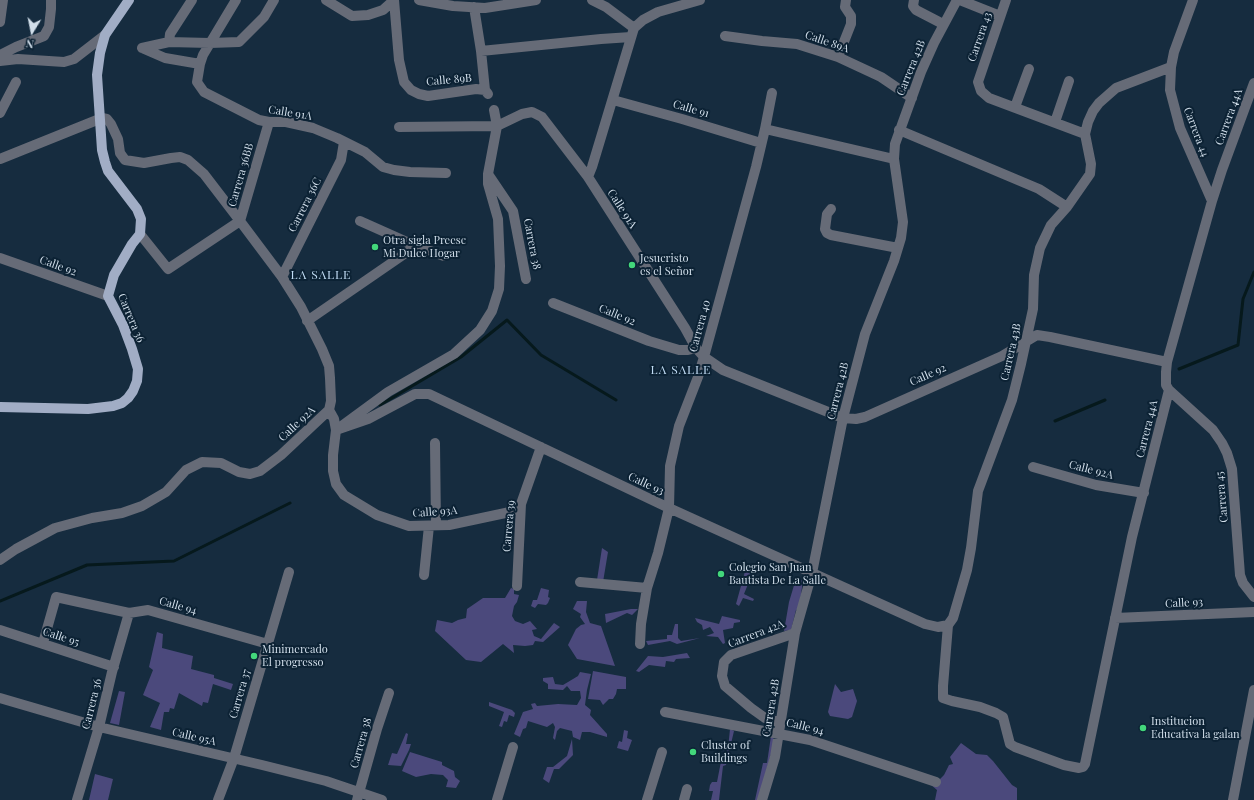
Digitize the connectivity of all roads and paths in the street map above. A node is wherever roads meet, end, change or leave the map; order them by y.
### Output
1 (3, 0) edge
2 (51, 0) edge
3 (129, 0) edge
4 (192, 0) edge
5 (236, 0) edge
6 (274, 0) edge
7 (326, 0) edge
8 (394, 0) edge
9 (419, 0) edge
10 (536, 0) edge
11 (592, 0) edge
12 (700, 0) edge
13 (846, 0) edge
14 (914, 0) edge
15 (957, 0) edge
16 (960, 0) edge
17 (1006, 0) edge
18 (1193, 0) edge
19 (474, 7) junction
20 (1000, 16) junction
21 (0, 22) edge
22 (943, 24) junction
23 (632, 32) junction
24 (104, 35) junction
25 (725, 36) dead end
26 (169, 42) junction
27 (210, 43) junction
28 (481, 51) junction
29 (0, 55) edge
30 (838, 57) junction
31 (0, 61) edge
32 (200, 64) junction
33 (1171, 67) junction
34 (1029, 68) dead end
35 (1069, 81) dead end
36 (16, 82) dead end
37 (1254, 83) edge
38 (772, 92) dead end
39 (912, 98) junction
40 (612, 100) junction
41 (1015, 107) junction
42 (494, 110) dead end
43 (0, 113) edge
44 (100, 118) junction
45 (269, 122) junction
46 (1055, 122) junction
47 (400, 126) dead end
48 (497, 126) junction
49 (765, 129) junction
50 (899, 130) junction
51 (1085, 134) junction
52 (344, 142) junction
53 (761, 143) junction
54 (0, 158) edge
55 (894, 159) junction
56 (446, 173) dead end
57 (488, 174) junction
58 (588, 177) junction
59 (1212, 201) junction
60 (1068, 205) junction
61 (831, 209) dead end
62 (240, 221) junction
63 (360, 221) dead end
64 (140, 234) junction
65 (416, 246) junction
66 (898, 248) junction
67 (444, 256) dead end
68 (0, 258) edge
69 (282, 277) junction
70 (526, 279) dead end
71 (108, 296) junction
72 (553, 303) dead end
73 (1031, 319) junction
74 (308, 321) junction
75 (1050, 337) junction
76 (1026, 341) junction
77 (696, 348) junction
78 (1002, 356) junction
79 (704, 357) junction
80 (1167, 362) junction
81 (1021, 364) junction
82 (1169, 390) junction
83 (0, 407) edge
84 (329, 410) junction
85 (843, 418) junction
86 (338, 429) junction
87 (435, 443) dead end
88 (541, 447) junction
89 (1033, 467) dead end
90 (1144, 493) junction
91 (521, 504) junction
92 (669, 508) junction
93 (432, 525) junction
94 (0, 560) edge
95 (289, 572) dead end
96 (812, 573) junction
97 (424, 575) dead end
98 (580, 582) dead end
99 (517, 586) dead end
100 (647, 588) junction
101 (1254, 596) edge
102 (1254, 612) edge
103 (129, 613) junction
104 (1115, 618) junction
105 (948, 625) junction
106 (0, 630) edge
107 (795, 633) junction
108 (43, 643) junction
109 (268, 644) junction
110 (640, 644) dead end
111 (114, 666) junction
112 (1254, 690) edge
113 (389, 693) dead end
114 (0, 698) edge
115 (943, 698) joint
116 (665, 712) dead end
117 (99, 727) junction
118 (780, 728) junction
119 (513, 747) dead end
120 (662, 752) dead end
121 (234, 758) junction
122 (936, 782) dead end
123 (687, 789) dead end
124 (359, 796) edge
125 (77, 800) edge
126 (218, 800) edge
127 (382, 800) edge
128 (497, 800) edge
129 (647, 800) edge
130 (684, 800) edge
131 (762, 800) edge
132 (1233, 800) edge

1 - 21 street
2 - 29 street
3 - 24 main road
4 - 26 street
5 - 27 street, Calle 91A
6 - 27 street
7 - 8 street
8 - 28 street, Calle 89B
9 - 19 street
10 - 19 street
11 - 23 street
12 - 23 street
13 - 30 street
14 - 22 street
15 - 22 street, Carrera 42B
16 - 20 street
17 - 20 street, Carrera 43
18 - 33 street, Carrera 44
19 - 28 street
20 - 41 street, Carrera 43
22 - 39 street, Carrera 42B
23 - 28 street
23 - 40 street
24 - 31 street
24 - 44 main road
25 - 30 street, Calle 89A
26 - 27 street
26 - 32 street
27 - 32 street, Calle 91A
30 - 39 street, Calle 89A
32 - 45 street, Calle 91A
33 - 51 street
33 - 59 street, Carrera 44
34 - 41 street
35 - 46 street
36 - 43 street
37 - 59 street, Carrera 44A
38 - 49 street, Carrera 40
39 - 50 street, Carrera 42B
40 - 53 street, Calle 91
40 - 58 street
41 - 46 street
42 - 48 street
44 - 54 street
44 - 62 street, Calle 92A
44 - 64 main road
45 - 52 street, Calle 91A
45 - 62 street, Carrera 36BB
46 - 51 street
47 - 48 street
48 - 57 street
48 - 58 street, Calle 91A
49 - 53 street, Carrera 40
49 - 55 street
50 - 55 street, Carrera 42B
50 - 60 street
51 - 60 street, Carrera 43B
52 - 56 street, Calle 91A
52 - 69 street, Carrera 36C
53 - 79 street, Carrera 40
55 - 66 street, Carrera 42B
57 - 70 street, Carrera 38
57 - 86 street
58 - 77 street, Calle 91A
59 - 80 street, Carrera 44A
60 - 73 street, Carrera 43B
61 - 66 street
62 - 64 street, Carrera 36BB
62 - 69 street, Calle 92A
63 - 65 street
64 - 71 main road, Carrera 36
65 - 67 street
65 - 74 street
66 - 85 street, Carrera 42B
68 - 71 street, Calle 92
69 - 74 street, Calle 92A
71 - 83 main road, Carrera 36
72 - 77 street, Calle 92
73 - 75 street
73 - 76 street, Carrera 43B
74 - 84 street, Calle 92A
75 - 76 street, Calle 92
75 - 80 street, Calle 92
76 - 78 street, Calle 92
76 - 81 street, Carrera 43B
77 - 79 street, Calle 91A
78 - 81 street
78 - 85 street, Calle 92
79 - 85 street, Calle 92
79 - 92 street, Carrera 40
80 - 82 street, Carrera 44A
81 - 105 street, Carrera 43B
82 - 90 street, Carrera 44A
82 - 101 street, Carrera 45
84 - 86 street
84 - 94 street, Calle 92A
85 - 96 street, Carrera 42B
86 - 88 street, Calle 93
86 - 93 street, Calle 93A
87 - 93 street
88 - 91 street, Carrera 39
88 - 92 street, Calle 93
89 - 90 street, Calle 92A
90 - 104 street, Carrera 44A
91 - 93 street, Calle 93A
91 - 99 street, Carrera 39
92 - 96 street, Calle 93
92 - 100 street, Carrera 40
93 - 97 street
95 - 109 street, Carrera 37
96 - 105 street, Calle 93
96 - 107 street, Carrera 42B
98 - 100 street
100 - 110 street, Carrera 40
102 - 104 street, Calle 93
103 - 108 street, Calle 94
103 - 109 street, Calle 94
103 - 111 street, Carrera 36
104 - 115 street, Carrera 44A
105 - 115 street, Carrera 43B
106 - 108 street, Calle 95
107 - 118 street, Carrera 42B
107 - 118 street, Carrera 42A
108 - 111 street, Calle 95
109 - 121 street, Carrera 37
111 - 117 street, Carrera 36
112 - 132 street
113 - 124 street, Carrera 38
114 - 117 street, Calle 95A
116 - 118 street, Calle 94
117 - 121 street, Calle 95A
117 - 125 street, Carrera 36
118 - 122 street, Calle 94
118 - 131 street, Carrera 42B
119 - 128 street
120 - 129 street
121 - 124 street, Calle 95A
121 - 126 street, Carrera 37
123 - 130 street
124 - 127 street, Calle 95A

